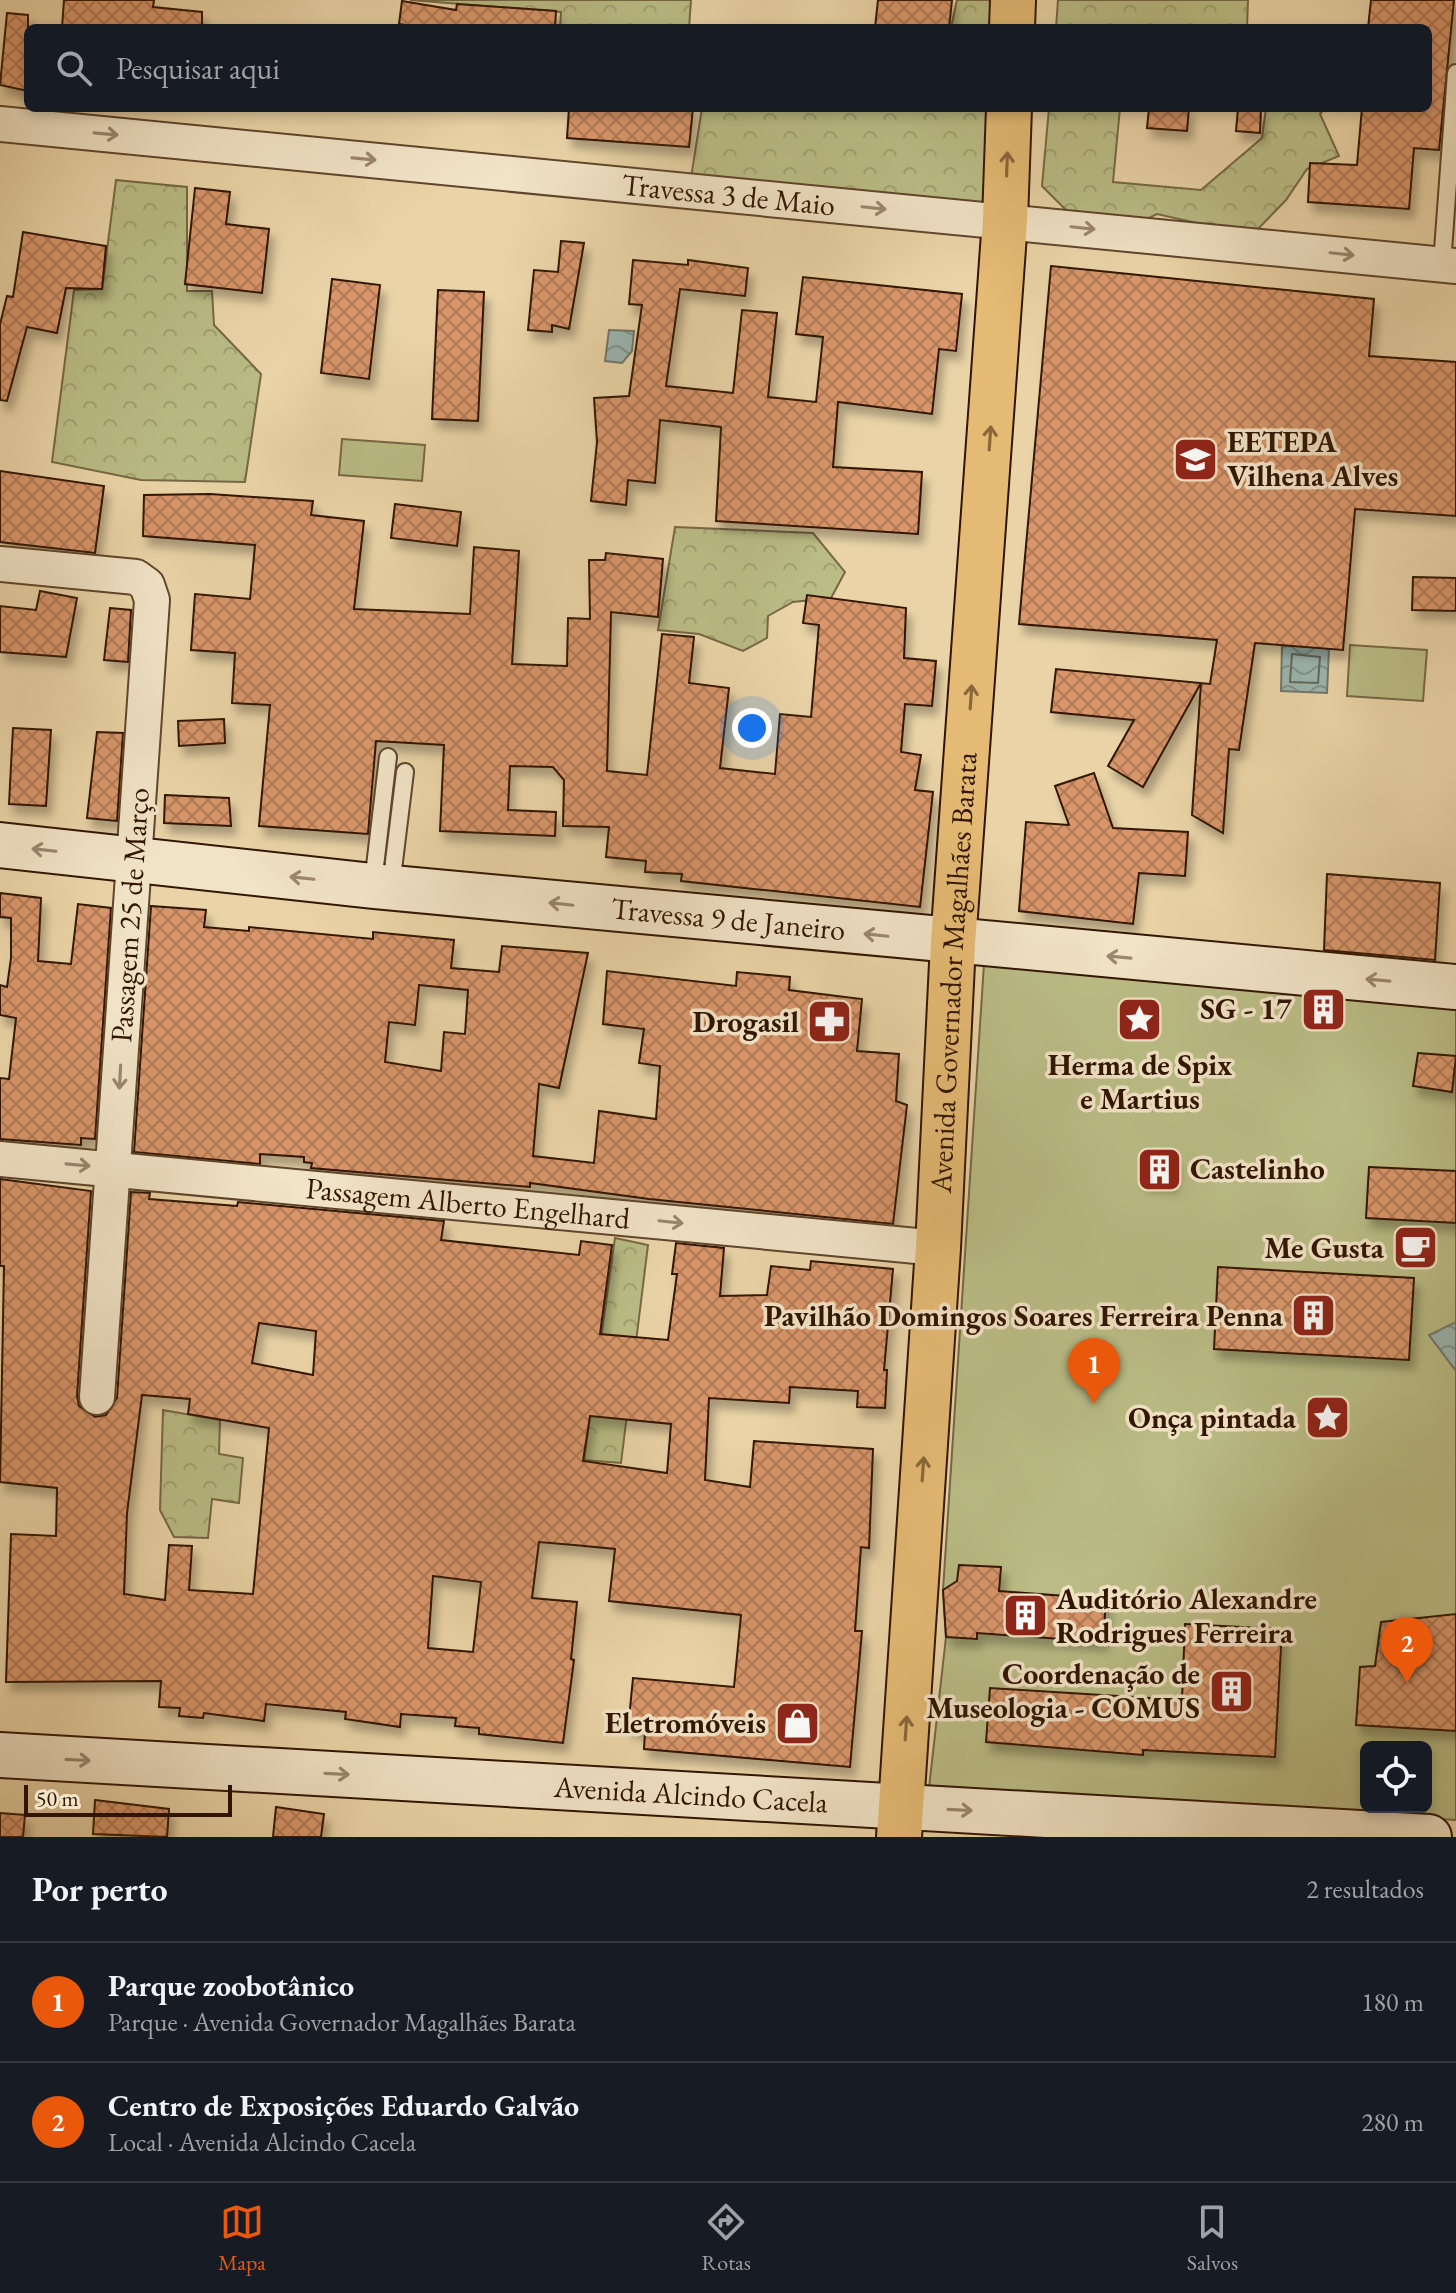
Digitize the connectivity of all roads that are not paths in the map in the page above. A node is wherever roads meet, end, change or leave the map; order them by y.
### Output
1 (1013, 0) edge
2 (1012, 24) edge
3 (1456, 73) edge
4 (1456, 83) edge
5 (1009, 112) edge
6 (0, 124) edge
7 (1005, 220) junction
8 (1449, 265) edge
9 (0, 564) edge
10 (388, 757) dead end
11 (405, 772) dead end
12 (0, 845) edge
13 (133, 859) junction
14 (382, 887) junction
15 (953, 943) junction
16 (1456, 987) edge
17 (0, 1159) edge
18 (115, 1168) junction
19 (938, 1248) junction
20 (97, 1397) dead end
21 (0, 1755) edge
22 (900, 1822) edge
23 (1429, 1837) edge

1 - 2 main road
3 - 4 lane
4 - 8 lane
7 -> 5 main road, Avenida Governador Magalhães Barata
6 -> 7 street, Travessa 3 de Maio
7 -> 8 street, Travessa 3 de Maio
15 -> 7 main road, Avenida Governador Magalhães Barata
9 - 13 street, Passagem 25 de Março
10 - 14 lane
11 - 14 lane
13 -> 12 main road, Travessa 9 de Janeiro
14 -> 13 main road, Travessa 9 de Janeiro
13 -> 18 street, Passagem 25 de Março
15 -> 14 main road, Travessa 9 de Janeiro
16 -> 15 main road, Travessa 9 de Janeiro
15 - 19 main road, Avenida Governador Magalhães Barata
17 -> 18 street, Passagem Alberto Engelhard
18 -> 19 street, Passagem Alberto Engelhard
18 - 20 street, Passagem 25 de Março
22 -> 19 main road, Avenida Governador Magalhães Barata
21 -> 22 main road, Avenida Alcindo Cacela
22 -> 23 main road, Avenida Alcindo Cacela

